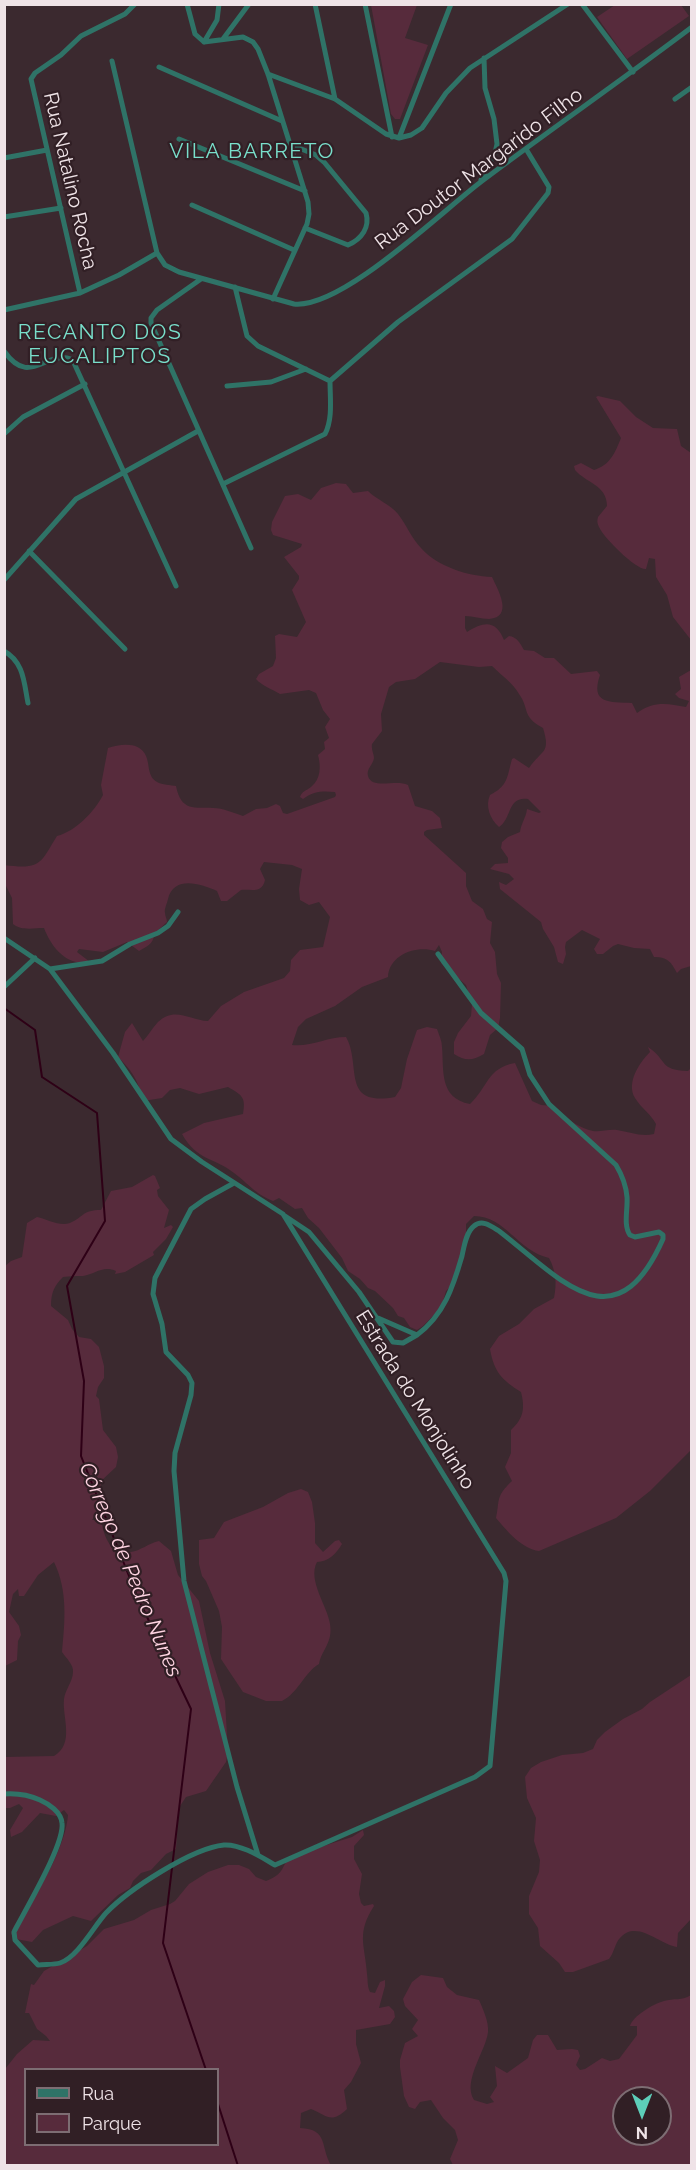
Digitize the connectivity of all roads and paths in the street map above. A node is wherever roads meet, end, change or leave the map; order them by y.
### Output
1 (135, 4) edge
2 (187, 4) edge
3 (219, 4) edge
4 (249, 4) edge
5 (315, 4) edge
6 (365, 4) edge
7 (451, 4) edge
8 (568, 4) edge
9 (582, 4) edge
10 (692, 27) edge
11 (223, 39) junction
12 (204, 42) junction
13 (484, 58) junction
14 (112, 61) dead end
15 (159, 67) dead end
16 (633, 72) junction
17 (268, 74) junction
18 (692, 87) edge
19 (335, 99) junction
20 (675, 99) dead end
21 (282, 121) junction
22 (392, 137) junction
23 (399, 138) junction
24 (178, 139) dead end
25 (289, 144) junction
26 (526, 149) junction
27 (47, 150) junction
28 (4, 158) edge
29 (480, 182) junction
30 (304, 191) junction
31 (192, 205) dead end
32 (61, 208) junction
33 (4, 217) edge
34 (305, 228) junction
35 (294, 250) junction
36 (157, 253) junction
37 (201, 279) junction
38 (235, 287) junction
39 (80, 293) junction
40 (273, 299) junction
41 (4, 310) edge
42 (4, 351) edge
43 (306, 369) junction
44 (330, 381) junction
45 (84, 384) junction
46 (227, 386) dead end
47 (198, 431) junction
48 (4, 434) edge
49 (124, 472) junction
50 (223, 484) junction
51 (251, 548) dead end
52 (29, 550) junction
53 (4, 580) edge
54 (176, 586) dead end
55 (125, 649) dead end
56 (4, 651) edge
57 (28, 703) dead end
58 (178, 912) dead end
59 (4, 938) edge
60 (438, 954) dead end
61 (35, 958) junction
62 (50, 969) junction
63 (4, 987) edge
64 (234, 1183) junction
65 (283, 1215) junction
66 (378, 1318) junction
67 (417, 1335) junction
68 (4, 1794) edge
69 (258, 1855) junction

1 - 27 street, Rua Natalino Rocha
2 - 12 street
3 - 12 street
4 - 11 street
5 - 19 street
6 - 22 street
7 - 23 street
8 - 13 street
9 - 16 street
10 - 16 street, Rua Doutor Margarido Filho
11 - 12 street
11 - 17 street
13 - 23 street
13 - 29 street
14 - 36 street
15 - 21 street
16 - 26 street, Rua Doutor Margarido Filho
17 - 19 street
17 - 21 street
18 - 20 street
19 - 22 street
21 - 25 street
22 - 23 street
24 - 30 street
25 - 30 street
25 - 34 street
26 - 29 street, Rua Doutor Margarido Filho
26 - 44 street
27 - 28 street
27 - 32 street, Rua Natalino Rocha
29 - 40 street, Rua Doutor Margarido Filho
30 - 34 street
31 - 35 street
32 - 33 street
32 - 39 street, Rua Natalino Rocha
34 - 35 street
35 - 40 street
36 - 37 street, Rua Doutor Margarido Filho
36 - 39 street
37 - 38 street, Rua Doutor Margarido Filho
37 - 47 street
38 - 40 street, Rua Doutor Margarido Filho
38 - 43 street
39 - 41 street
42 - 45 street
43 - 44 street
43 - 46 street
44 - 50 street
45 - 48 street
45 - 49 street
47 - 49 street
47 - 50 street
49 - 52 street
49 - 54 street
50 - 51 street
52 - 53 street
52 - 55 street
56 - 57 street
58 - 62 street
59 - 61 street, Estrada do Monjolinho
60 - 67 street
61 - 62 street, Estrada do Monjolinho
61 - 63 street
62 - 64 street, Estrada do Monjolinho
64 - 65 street, Estrada do Monjolinho
64 - 69 street
65 - 66 street
65 - 69 street, Estrada do Monjolinho
66 - 67 street
66 - 67 street
68 - 69 street

